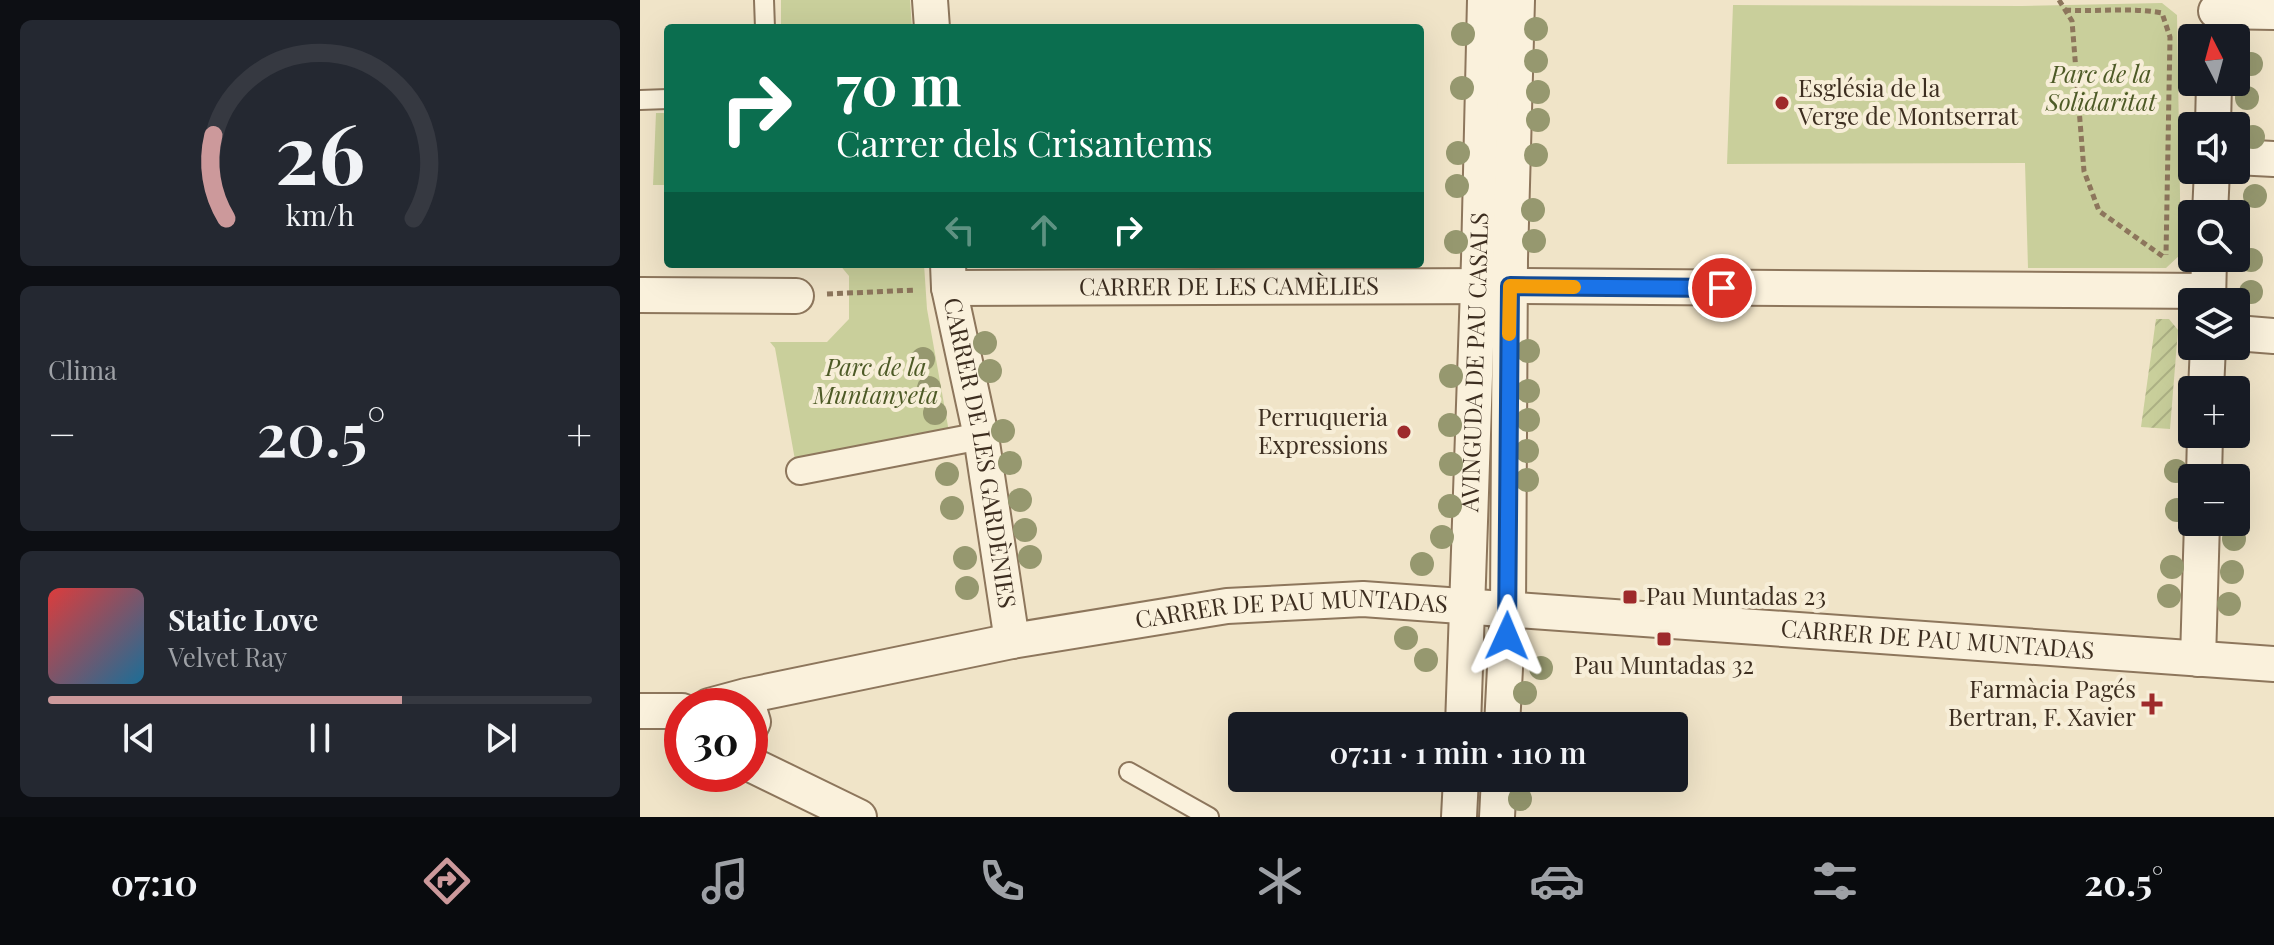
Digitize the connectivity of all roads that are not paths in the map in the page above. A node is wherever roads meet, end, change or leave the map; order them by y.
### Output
1 (764, 0) edge
2 (930, 0) edge
3 (1485, 0) edge
4 (1517, 0) edge
5 (2274, 12) edge
6 (2215, 16) edge
7 (765, 24) edge
8 (932, 24) edge
9 (664, 99) edge
10 (640, 100) edge
11 (2250, 158) edge
12 (2274, 159) edge
13 (949, 276) edge
14 (2208, 284) edge
15 (1494, 286) junction
16 (640, 295) edge
17 (796, 296) road end
18 (2250, 334) edge
19 (2274, 336) edge
20 (981, 436) junction
21 (800, 471) dead end
22 (2202, 536) edge
23 (1468, 607) junction
24 (1508, 610) junction
25 (1012, 641) junction
26 (2198, 659) junction
27 (2274, 664) edge
28 (768, 705) edge
29 (640, 711) edge
30 (664, 711) edge
31 (1464, 712) edge
32 (1503, 712) edge
33 (1129, 772) dead end
34 (768, 773) edge
35 (1460, 792) edge
36 (1498, 792) edge
37 (859, 817) edge
38 (1209, 817) edge
39 (1459, 817) edge
40 (1497, 817) edge

1 - 7 lane
2 - 8 street
3 - 15 street, AVINGUDA DE PAU CASALS
4 - 15 street, AVINGUDA DE PAU CASALS
5 - 6 street
9 - 10 lane
11 - 12 street
13 - 15 street, CARRER DE LES CAMÈLIES
13 - 20 street, CARRER DE LES GARDÈNIES
14 - 15 street, CARRER DE LES CAMÈLIES
15 - 23 street, AVINGUDA DE PAU CASALS
15 - 24 street, AVINGUDA DE PAU CASALS
16 - 17 street
18 - 19 street
20 - 21 street
20 - 25 street, CARRER DE LES GARDÈNIES
22 - 26 street
23 - 24 street, CARRER DE PAU MUNTADAS
23 - 25 street, CARRER DE PAU MUNTADAS
23 - 31 street, AVINGUDA DE PAU CASALS
24 - 26 street, CARRER DE PAU MUNTADAS
24 - 32 street, AVINGUDA DE PAU CASALS
25 - 28 street, CARRER DE PAU MUNTADAS
26 - 27 street, CARRER DE PAU MUNTADAS
29 - 30 street
33 - 38 lane
34 - 37 street
35 - 39 street
36 - 40 street

